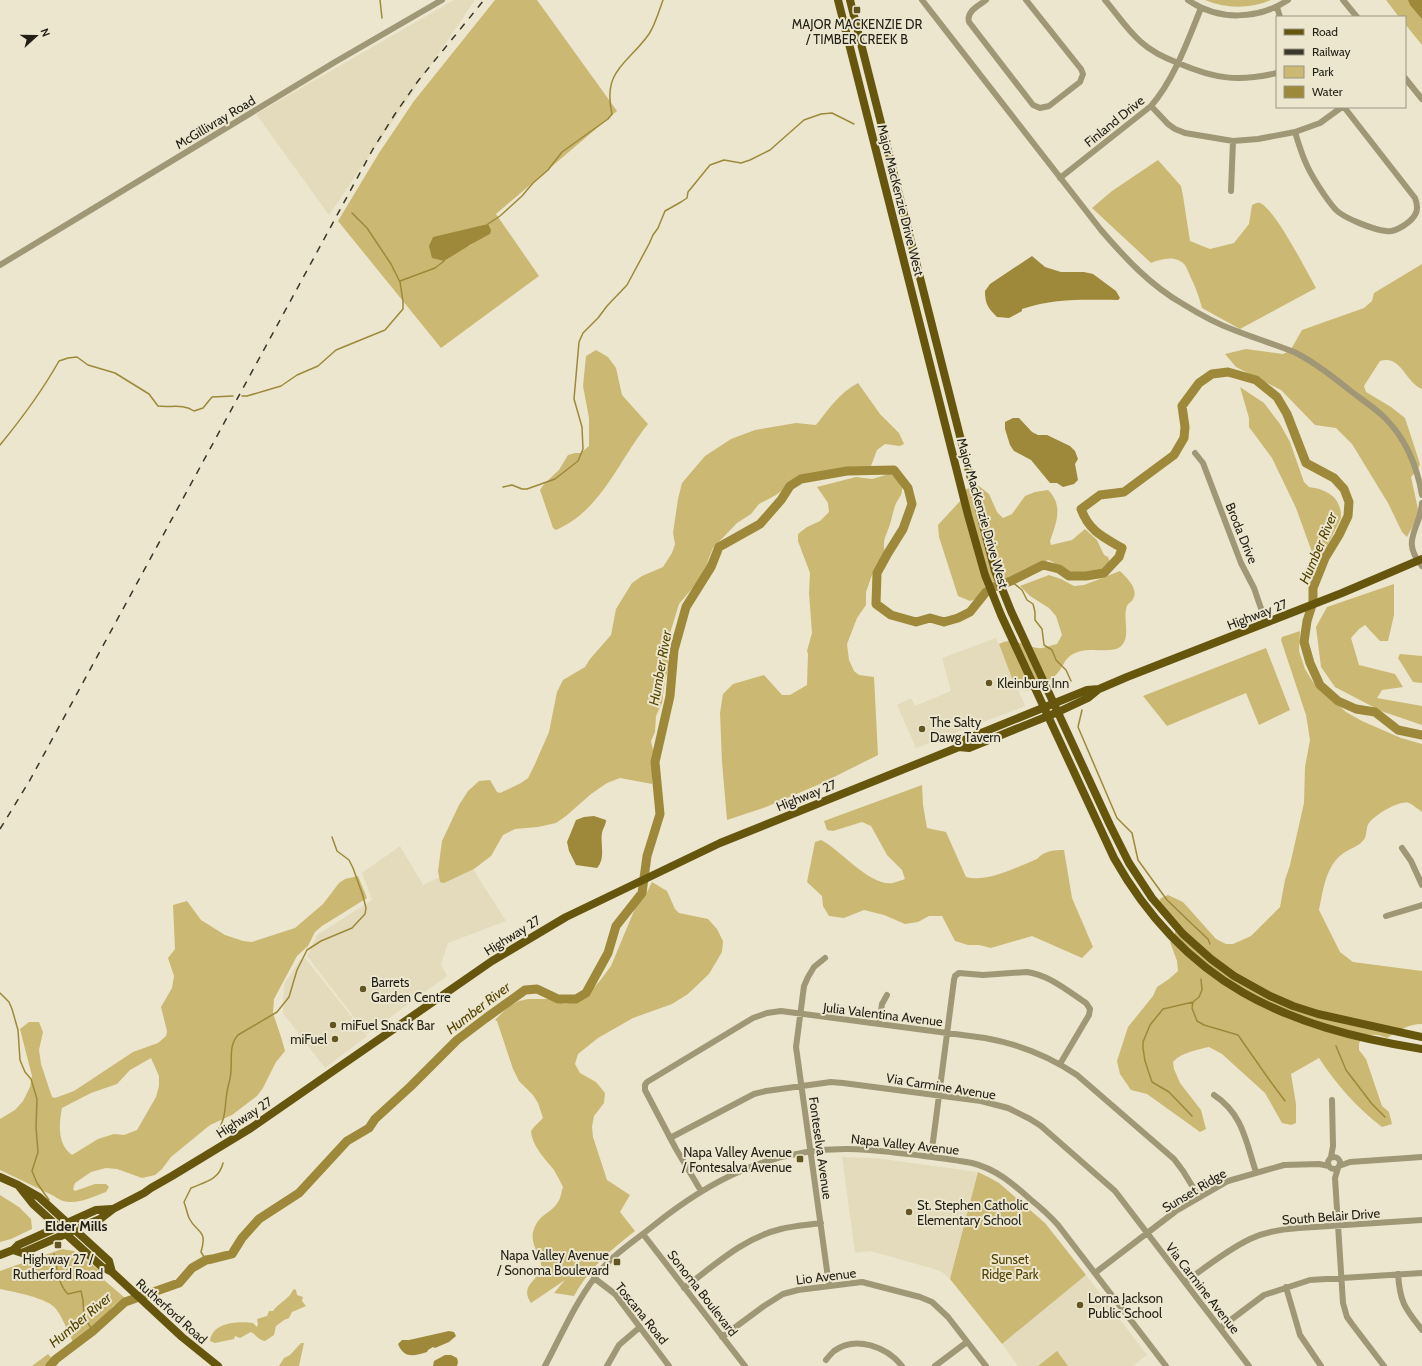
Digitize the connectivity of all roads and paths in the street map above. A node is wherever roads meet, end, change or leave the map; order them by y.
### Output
1 (442, 0) edge
2 (839, 0) edge
3 (850, 0) edge
4 (922, 0) edge
5 (986, 0) edge
6 (1026, 0) edge
7 (1106, 0) edge
8 (1188, 0) edge
9 (1288, 0) edge
10 (1343, 0) edge
11 (1277, 7) junction
12 (1201, 8) junction
13 (1280, 16) edge
14 (1356, 16) edge
15 (1177, 63) junction
16 (1276, 74) edge
17 (1406, 79) edge
18 (1422, 99) edge
19 (1152, 106) junction
20 (1342, 108) edge
21 (1344, 108) edge
22 (1295, 132) junction
23 (1233, 141) junction
24 (1060, 178) junction
25 (1231, 190) dead end
26 (0, 265) edge
27 (1194, 453) dead end
28 (1422, 495) edge
29 (1422, 503) edge
30 (1421, 562) edge
31 (1266, 623) junction
32 (1099, 689) junction
33 (1054, 703) junction
34 (1043, 707) junction
35 (1058, 712) junction
36 (1047, 716) junction
37 (959, 747) junction
38 (1402, 848) dead end
39 (1422, 885) edge
40 (1422, 905) edge
41 (1386, 916) dead end
42 (825, 958) dead end
43 (887, 995) dead end
44 (800, 1014) junction
45 (879, 1024) junction
46 (947, 1033) junction
47 (1422, 1037) edge
48 (1422, 1049) edge
49 (1060, 1064) junction
50 (801, 1086) junction
51 (939, 1095) junction
52 (1214, 1095) dead end
53 (1332, 1100) dead end
54 (670, 1138) junction
55 (811, 1152) junction
56 (931, 1157) junction
57 (1422, 1157) edge
58 (1334, 1158) junction
59 (1350, 1162) junction
60 (1319, 1164) junction
61 (1330, 1167) junction
62 (1339, 1167) junction
63 (1256, 1172) junction
64 (0, 1177) edge
65 (1335, 1178) junction
66 (18, 1185) junction
67 (701, 1191) junction
68 (1199, 1197) junction
69 (113, 1209) junction
70 (1422, 1220) edge
71 (68, 1223) junction
72 (821, 1223) junction
73 (1338, 1225) junction
74 (59, 1227) junction
75 (76, 1230) junction
76 (1147, 1233) junction
77 (67, 1234) junction
78 (643, 1234) junction
79 (13, 1250) junction
80 (0, 1255) edge
81 (112, 1272) junction
82 (1095, 1273) junction
83 (1422, 1273) edge
84 (1398, 1274) junction
85 (1341, 1277) junction
86 (594, 1278) junction
87 (1185, 1282) junction
88 (829, 1285) junction
89 (1286, 1287) junction
90 (684, 1288) junction
91 (640, 1327) junction
92 (1220, 1328) junction
93 (1422, 1330) edge
94 (722, 1337) junction
95 (967, 1342) junction
96 (826, 1360) dead end
97 (218, 1366) edge
98 (545, 1366) edge
99 (607, 1366) edge
100 (669, 1366) edge
101 (745, 1366) edge
102 (902, 1366) edge
103 (936, 1366) edge
104 (986, 1366) edge
105 (1166, 1366) edge
106 (1249, 1366) edge
107 (1321, 1366) edge
108 (1384, 1366) edge

1 - 26 street, McGillivray Road
2 - 34 main road, Major MacKenzie Drive West
3 - 33 main road, Major MacKenzie Drive West
4 - 24 street
5 - 6 street
7 - 15 street
8 - 12 street
9 - 11 street
10 - 14 street
11 - 12 street
11 - 13 street
12 - 15 street, Finland Drive
15 - 16 street
15 - 19 street, Finland Drive
17 - 18 street
19 - 23 street
19 - 24 street, Finland Drive
20 - 22 street
21 - 22 street
22 - 23 street
23 - 25 street
24 - 28 street
27 - 31 street, Broda Drive
29 - 30 street
30 - 31 main road, Highway 27
31 - 32 main road, Highway 27
32 - 33 main road, Highway 27
32 - 35 main road, Highway 27
33 - 34 main road, Highway 27
33 - 35 main road, Major MacKenzie Drive West
34 - 36 main road, Major MacKenzie Drive West
34 - 37 main road, Highway 27
35 - 36 main road, Highway 27
35 - 47 main road, Major MacKenzie Drive West
36 - 37 main road, Highway 27
36 - 48 main road, Major MacKenzie Drive West
37 - 69 main road, Highway 27
38 - 39 street
40 - 41 street
42 - 44 street, Fonteselva Avenue
43 - 45 street
44 - 45 street, Julia Valentina Avenue
44 - 50 street, Fonteselva Avenue
44 - 54 street, Julia Valentina Avenue
45 - 46 street, Julia Valentina Avenue
46 - 49 street, Julia Valentina Avenue
46 - 49 street
46 - 51 street
49 - 68 street, Julia Valentina Avenue
50 - 51 street, Via Carmine Avenue
50 - 54 street, Via Carmine Avenue
50 - 55 street, Fonteselva Avenue
51 - 56 street
51 - 76 street, Via Carmine Avenue
52 - 63 street
53 - 58 street
54 - 67 street, Julia Valentina Avenue
55 - 56 street, Napa Valley Avenue
55 - 67 street, Napa Valley Avenue
55 - 72 street, Fonteselva Avenue
56 - 82 street, Napa Valley Avenue
57 - 59 street
58 - 59 street
58 - 60 street, Sunset Ridge
58 - 61 street
58 - 62 street
59 - 62 street
60 - 61 street, Sunset Ridge
60 - 63 street, Sunset Ridge
61 - 62 street
61 - 65 street
62 - 65 street
63 - 68 street, Sunset Ridge
64 - 66 main road, Rutherford Road
65 - 73 street
66 - 71 main road, Rutherford Road
66 - 74 main road, Rutherford Road
67 - 78 street, Napa Valley Avenue
68 - 76 street, Sunset Ridge
69 - 71 main road, Highway 27
69 - 75 main road, Highway 27
70 - 73 street, South Belair Drive
71 - 74 main road, Highway 27
71 - 75 main road, Rutherford Road
72 - 88 street, Fonteselva Avenue
72 - 90 street
73 - 85 street
73 - 87 street, South Belair Drive
74 - 77 main road, Rutherford Road
74 - 79 main road, Highway 27
75 - 77 main road, Highway 27
75 - 81 main road, Rutherford Road
76 - 82 street, Sunset Ridge
76 - 87 street, Via Carmine Avenue
77 - 79 main road, Highway 27
77 - 81 main road, Rutherford Road
78 - 86 street, Napa Valley Avenue
78 - 90 street, Sonoma Boulevard
79 - 80 main road, Highway 27
81 - 97 main road, Rutherford Road
82 - 105 street, Napa Valley Avenue
83 - 84 street
84 - 85 street
84 - 93 street
85 - 89 street
85 - 108 street
86 - 91 street, Toscana Road
86 - 98 street, Napa Valley Avenue
87 - 92 street, Via Carmine Avenue
88 - 94 street, Lio Avenue
88 - 95 street, Lio Avenue
89 - 92 street
89 - 107 street
90 - 94 street, Sonoma Boulevard
91 - 99 street
91 - 100 street, Toscana Road
92 - 106 street, Via Carmine Avenue
94 - 101 street, Sonoma Boulevard
95 - 103 street
95 - 104 street, Lio Avenue
96 - 102 street

